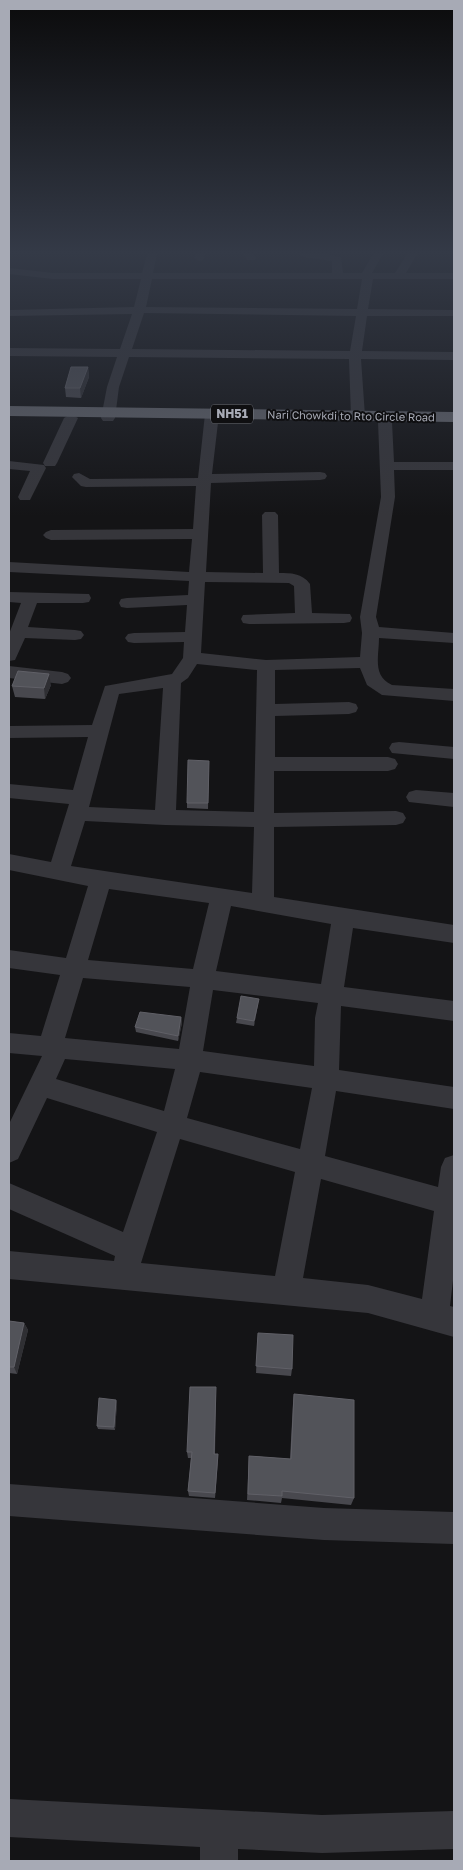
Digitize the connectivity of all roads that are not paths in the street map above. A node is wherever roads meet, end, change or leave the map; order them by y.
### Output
1 (129, 341) edge
2 (358, 341) edge
3 (9, 352) edge
4 (125, 354) junction
5 (356, 356) junction
6 (450, 356) edge
7 (448, 372) dead end
8 (9, 411) edge
9 (109, 415) junction
10 (358, 416) junction
11 (9, 417) edge
12 (212, 417) junction
13 (454, 417) edge
14 (71, 418) junction
15 (385, 422) junction
16 (454, 423) edge
17 (50, 463) dead end
18 (9, 465) edge
19 (387, 466) junction
20 (454, 466) edge
21 (320, 476) dead end
22 (78, 477) dead end
23 (205, 480) junction
24 (25, 497) dead end
25 (270, 515) dead end
26 (201, 534) junction
27 (51, 535) dead end
28 (9, 567) edge
29 (199, 577) junction
30 (271, 578) junction
31 (9, 597) edge
32 (32, 598) junction
33 (83, 598) dead end
34 (196, 600) junction
35 (127, 603) dead end
36 (304, 618) junction
37 (344, 618) dead end
38 (248, 619) dead end
39 (18, 632) junction
40 (371, 632) junction
41 (75, 635) dead end
42 (194, 636) junction
43 (134, 638) dead end
44 (454, 638) edge
45 (9, 656) edge
46 (192, 658) junction
47 (368, 662) junction
48 (266, 665) junction
49 (9, 672) edge
50 (62, 678) dead end
51 (172, 680) junction
52 (454, 695) edge
53 (349, 708) dead end
54 (266, 710) junction
55 (99, 731) junction
56 (9, 732) edge
57 (399, 748) dead end
58 (454, 753) edge
59 (264, 764) junction
60 (388, 764) dead end
61 (9, 791) edge
62 (416, 797) dead end
63 (454, 800) edge
64 (79, 805) junction
65 (165, 818) junction
66 (396, 818) dead end
67 (264, 820) junction
68 (9, 862) edge
69 (59, 872) junction
70 (101, 880) junction
71 (222, 896) junction
72 (262, 903) junction
73 (343, 917) junction
74 (454, 934) edge
75 (9, 959) edge
76 (74, 968) junction
77 (203, 979) junction
78 (331, 996) junction
79 (454, 1011) edge
80 (9, 1043) edge
81 (54, 1047) junction
82 (190, 1060) junction
83 (326, 1080) junction
84 (40, 1085) junction
85 (454, 1098) edge
86 (172, 1125) junction
87 (9, 1151) edge
88 (312, 1163) junction
89 (454, 1167) edge
90 (9, 1196) edge
91 (452, 1203) edge
92 (132, 1249) junction
93 (9, 1265) edge
94 (123, 1276) junction
95 (286, 1291) junction
96 (444, 1319) edge
97 (9, 1500) edge
98 (454, 1528) edge
99 (9, 1818) edge
100 (454, 1830) edge
101 (219, 1845) edge

1 - 4 street
2 - 5 street
3 - 4 street
4 - 5 street
4 - 9 street
5 - 6 street
5 - 10 street
6 - 7 street
8 - 9 highway, NH51
9 - 12 highway, NH51
9 - 14 highway, NH51
10 - 12 highway, Nari Chowkdi to Rto Circle Road / NH51
10 - 13 highway, Nari Chowkdi to Rto Circle Road / NH51
11 - 14 highway, NH51
12 - 15 highway, NH51
12 - 23 street
14 - 17 street
15 - 16 highway, NH51
15 - 19 street
18 - 24 street
19 - 20 street
19 - 40 street
21 - 23 street
22 - 23 street
23 - 26 street
25 - 30 street
26 - 27 street
26 - 29 street
28 - 29 street
29 - 30 street
29 - 34 street
30 - 36 street
31 - 32 street
32 - 33 street
32 - 39 street
34 - 35 street
34 - 42 street
36 - 37 street
36 - 38 street
39 - 41 street
39 - 45 street
40 - 44 street
40 - 47 street
42 - 43 street
42 - 46 street
46 - 48 street
46 - 51 street
47 - 48 street
47 - 52 street
48 - 54 street
49 - 50 street
51 - 55 street
51 - 65 street
53 - 54 street
54 - 59 street
55 - 56 street
55 - 64 street
57 - 58 street
59 - 60 street
59 - 67 street
61 - 64 street
62 - 63 street
64 - 65 street
64 - 69 street
65 - 67 street
66 - 67 street
67 - 72 street
68 - 69 street
69 - 70 street
70 - 71 street
70 - 76 street
71 - 72 street
71 - 77 street
72 - 73 street
73 - 74 street
73 - 78 street
75 - 76 street
76 - 77 street
76 - 81 street
77 - 78 street
77 - 82 street
78 - 79 street
78 - 83 street
80 - 81 street
81 - 82 street
81 - 84 street
82 - 83 street
82 - 86 street
83 - 85 street
83 - 88 street
84 - 86 street
84 - 87 street
86 - 88 street
86 - 92 street
88 - 91 street
88 - 95 street
89 - 91 street
90 - 92 street
91 - 96 street
92 - 94 street
93 - 94 street
94 - 95 street
95 - 96 street
97 - 98 street
99 - 101 street
100 - 101 street

